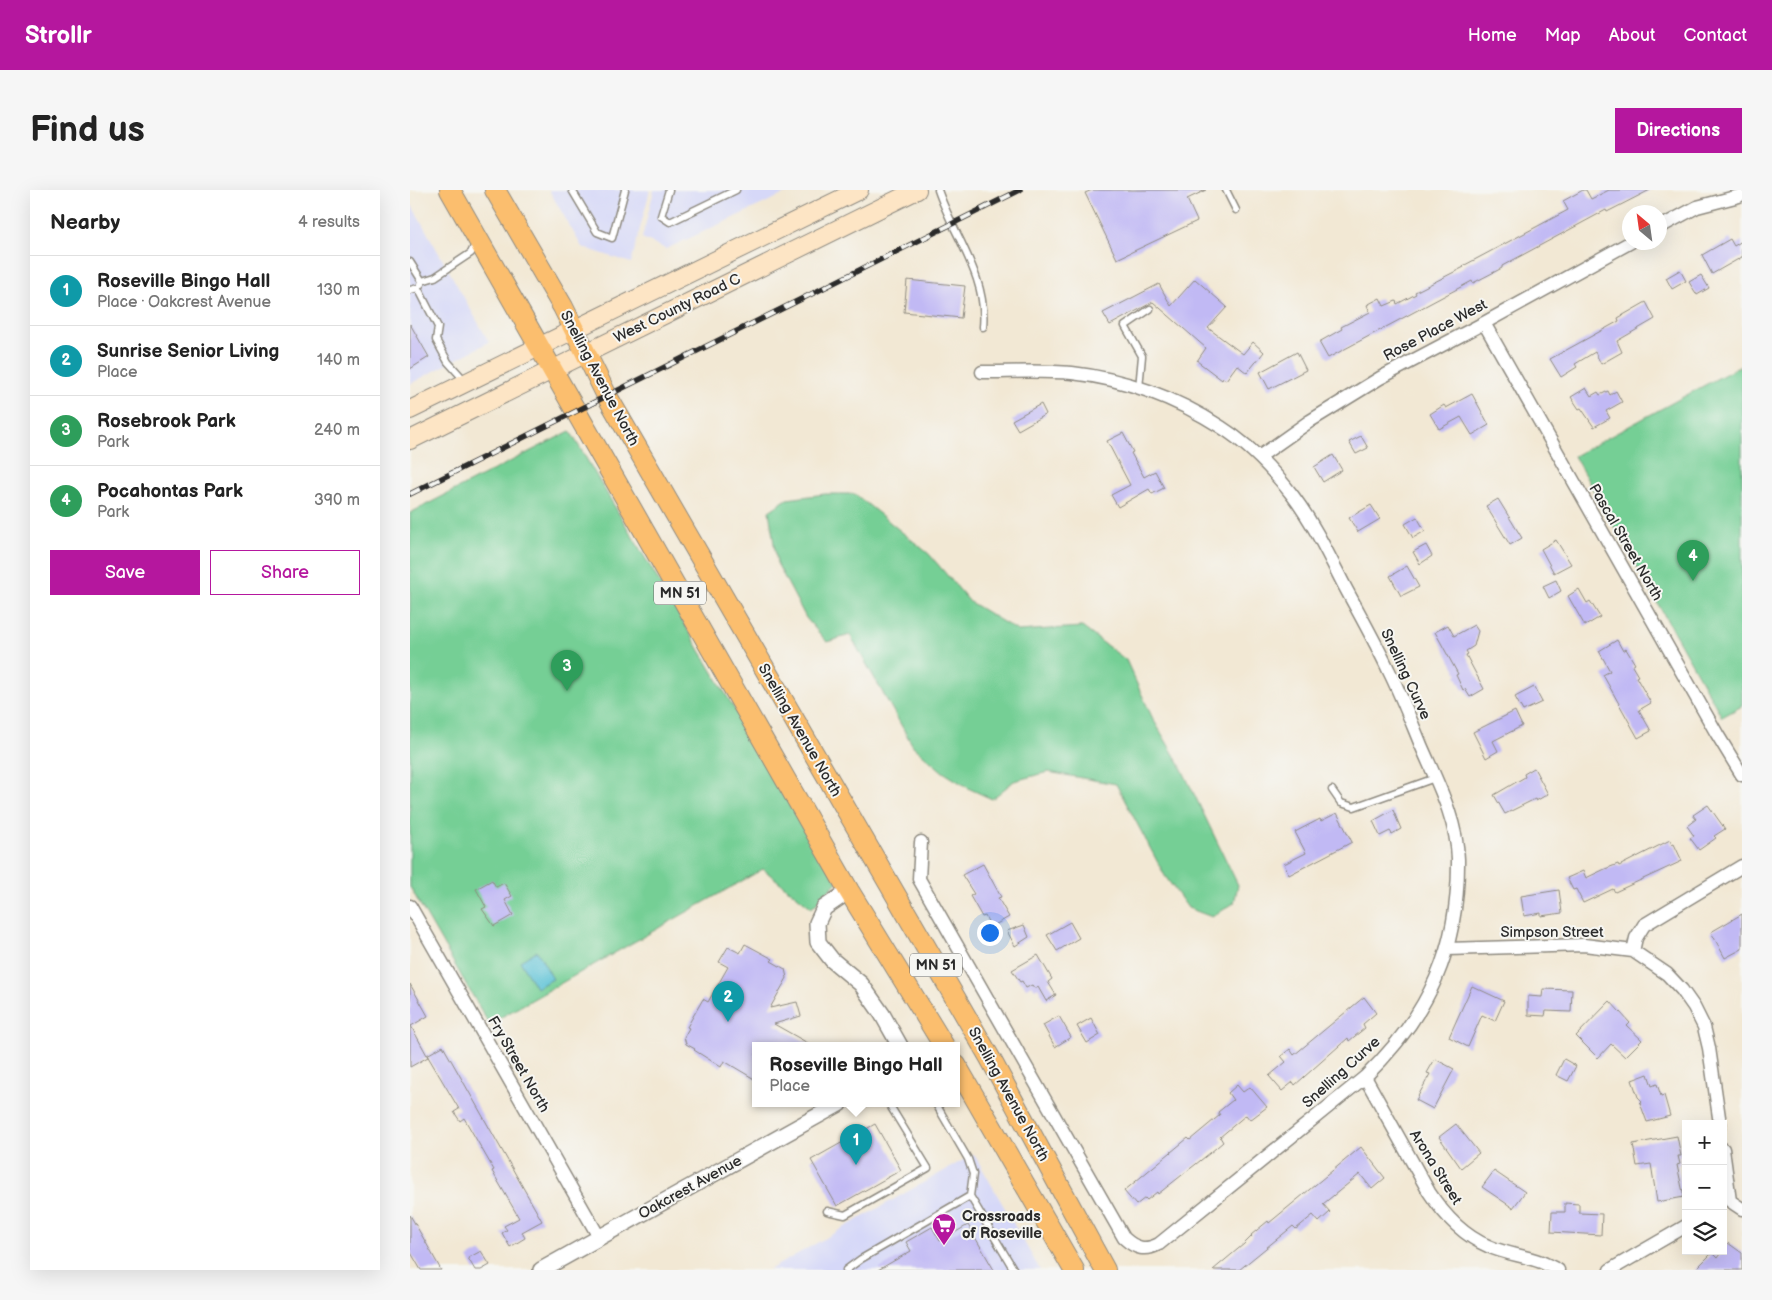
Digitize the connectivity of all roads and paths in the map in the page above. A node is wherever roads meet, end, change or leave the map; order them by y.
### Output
1 (450, 190) edge
2 (495, 190) edge
3 (572, 190) edge
4 (625, 190) edge
5 (669, 190) edge
6 (736, 190) edge
7 (858, 190) edge
8 (918, 190) edge
9 (938, 190) edge
10 (1226, 190) edge
11 (1739, 196) dead end
12 (1236, 210) dead end
13 (1667, 223) edge
14 (478, 239) junction
15 (1622, 247) edge
16 (410, 262) edge
17 (422, 281) junction
18 (418, 288) junction
19 (410, 290) edge
20 (1150, 309) dead end
21 (1484, 324) junction
22 (984, 327) dead end
23 (575, 330) junction
24 (540, 348) junction
25 (586, 353) junction
26 (553, 370) junction
27 (982, 372) dead end
28 (467, 383) junction
29 (1139, 388) junction
30 (410, 410) edge
31 (410, 440) edge
32 (1259, 457) junction
33 (1742, 775) edge
34 (1435, 778) junction
35 (1332, 790) dead end
36 (921, 842) dead end
37 (1742, 866) edge
38 (849, 891) junction
39 (410, 906) edge
40 (1447, 949) junction
41 (1633, 951) junction
42 (898, 1042) edge
43 (942, 1042) edge
44 (960, 1072) edge
45 (1365, 1077) junction
46 (834, 1107) edge
47 (891, 1107) edge
48 (938, 1107) edge
49 (1719, 1120) edge
50 (1742, 1194) edge
51 (970, 1196) junction
52 (1727, 1203) edge
53 (1742, 1209) edge
54 (827, 1211) dead end
55 (1682, 1228) edge
56 (599, 1238) junction
57 (541, 1270) edge
58 (846, 1270) edge
59 (1014, 1270) edge
60 (1074, 1270) edge
61 (1105, 1270) edge
62 (1558, 1270) edge
63 (1610, 1270) edge

1 - 14 highway, MN 51
2 - 23 highway, Snelling Avenue North / MN 51
3 - 4 lane
5 - 6 lane
7 - 23 main road, West County Road C
8 - 25 main road, West County Road C
9 - 22 lane
10 - 12 lane
11 - 13 street
14 - 17 lane
14 - 24 highway, MN 51
15 - 21 street, Rose Place West
16 - 17 lane
17 - 18 lane
18 - 19 lane
18 - 28 lane
20 - 29 lane
21 - 32 street, Rose Place West
21 - 33 street, Pascal Street North
23 - 24 main road, West County Road C
23 - 25 highway, Snelling Avenue North / MN 51
24 - 26 highway, MN 51
24 - 28 main road, West County Road C
25 - 26 main road, West County Road C
25 - 61 highway, Snelling Avenue North / MN 51
26 - 31 main road, West County Road C
26 - 38 highway, MN 51
27 - 29 street, Snelling Curve
28 - 30 main road, West County Road C
29 - 32 street, Snelling Curve
32 - 34 street, Snelling Curve
34 - 35 lane
34 - 40 street, Snelling Curve
36 - 45 street, Snelling Curve
37 - 41 street
38 - 42 street
38 - 43 highway, MN 51
39 - 56 street, Fry Street North
40 - 41 street, Simpson Street
40 - 45 street, Snelling Curve
41 - 49 street, Simpson Street
44 - 60 highway, Snelling Avenue North
45 - 62 street, Arona Street
46 - 56 street, Oakcrest Avenue
47 - 54 lane
48 - 51 lane
50 - 52 street
51 - 58 lane
51 - 59 lane
52 - 53 street
55 - 63 street
56 - 57 street, Oakcrest Avenue

